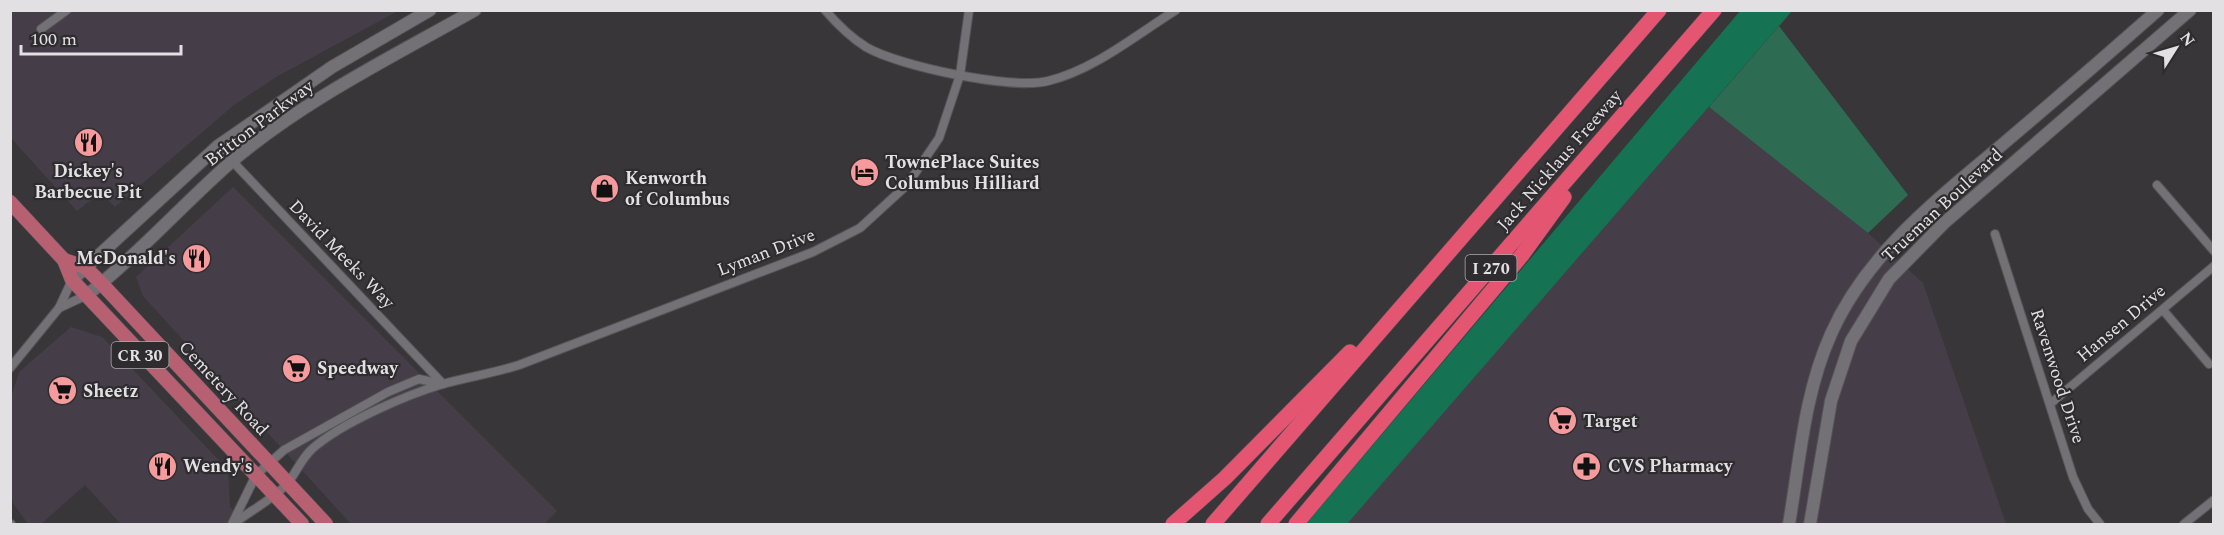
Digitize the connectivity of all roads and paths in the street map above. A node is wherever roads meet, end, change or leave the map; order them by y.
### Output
1 (67, 10) edge
2 (430, 10) edge
3 (475, 10) edge
4 (825, 10) edge
5 (969, 10) edge
6 (1176, 10) edge
7 (1659, 10) edge
8 (1714, 10) edge
9 (2158, 10) edge
10 (2190, 10) edge
11 (40, 29) dead end
12 (960, 75) junction
13 (1628, 110) junction
14 (218, 146) junction
15 (231, 162) junction
16 (2157, 185) dead end
17 (10, 202) edge
18 (1995, 234) dead end
19 (1453, 247) junction
20 (2214, 251) edge
21 (64, 260) junction
22 (2214, 266) edge
23 (85, 267) junction
24 (72, 280) junction
25 (102, 284) junction
26 (87, 295) junction
27 (59, 308) junction
28 (2163, 310) junction
29 (2209, 364) dead end
30 (10, 368) edge
31 (443, 384) junction
32 (2050, 404) junction
33 (269, 462) junction
34 (256, 475) junction
35 (288, 484) junction
36 (274, 496) junction
37 (2214, 500) edge
38 (232, 525) edge
39 (302, 525) edge
40 (326, 525) edge
41 (1173, 525) edge
42 (1213, 525) edge
43 (1268, 525) edge
44 (1296, 525) edge
45 (1789, 525) edge
46 (1810, 525) edge
47 (2100, 525) edge
48 (2184, 525) edge

1 - 11 street
2 - 14 main road, Britton Parkway
3 - 15 main road, Britton Parkway
4 - 12 street
5 - 12 street, Lyman Drive
6 - 12 street
7 - 19 highway, Jack Nicklaus Freeway / I 270
8 - 13 highway, Jack Nicklaus Freeway / I 270
9 - 45 main road, Trueman Boulevard
10 - 46 main road, Trueman Boulevard
12 - 31 street, Lyman Drive
13 - 43 highway, Jack Nicklaus Freeway / I 270
13 - 44 highway
14 - 15 street, David Meeks Way
14 - 23 main road, Britton Parkway
15 - 25 main road, Britton Parkway
15 - 31 street, David Meeks Way
16 - 20 street
17 - 21 main road, Cemetery Road / CR 30
18 - 32 street, Ravenwood Drive
19 - 41 highway
19 - 42 highway, Jack Nicklaus Freeway / I 270
21 - 23 main road, Cemetery Road / CR 30
21 - 24 main road, Cemetery Road / CR 30
22 - 28 street, Hansen Drive
23 - 24 main road, Britton Parkway
23 - 25 main road, Cemetery Road / CR 30
24 - 26 main road, Cemetery Road / CR 30
24 - 27 street
25 - 26 main road, Britton Parkway
25 - 33 main road, Cemetery Road / CR 30
26 - 27 street
26 - 34 main road, Cemetery Road / CR 30
27 - 30 street
28 - 29 street
28 - 32 street, Hansen Drive
31 - 33 street, Lyman Drive
31 - 35 street, Lyman Drive
32 - 47 street, Ravenwood Drive
33 - 34 street, Lyman Drive
33 - 35 main road, Cemetery Road / CR 30
34 - 36 main road, Cemetery Road / CR 30
34 - 38 street, Lyman Drive
35 - 36 street, Lyman Drive
35 - 40 main road, Cemetery Road / CR 30
36 - 38 street, Lyman Drive
36 - 39 main road, Cemetery Road / CR 30
37 - 48 street

